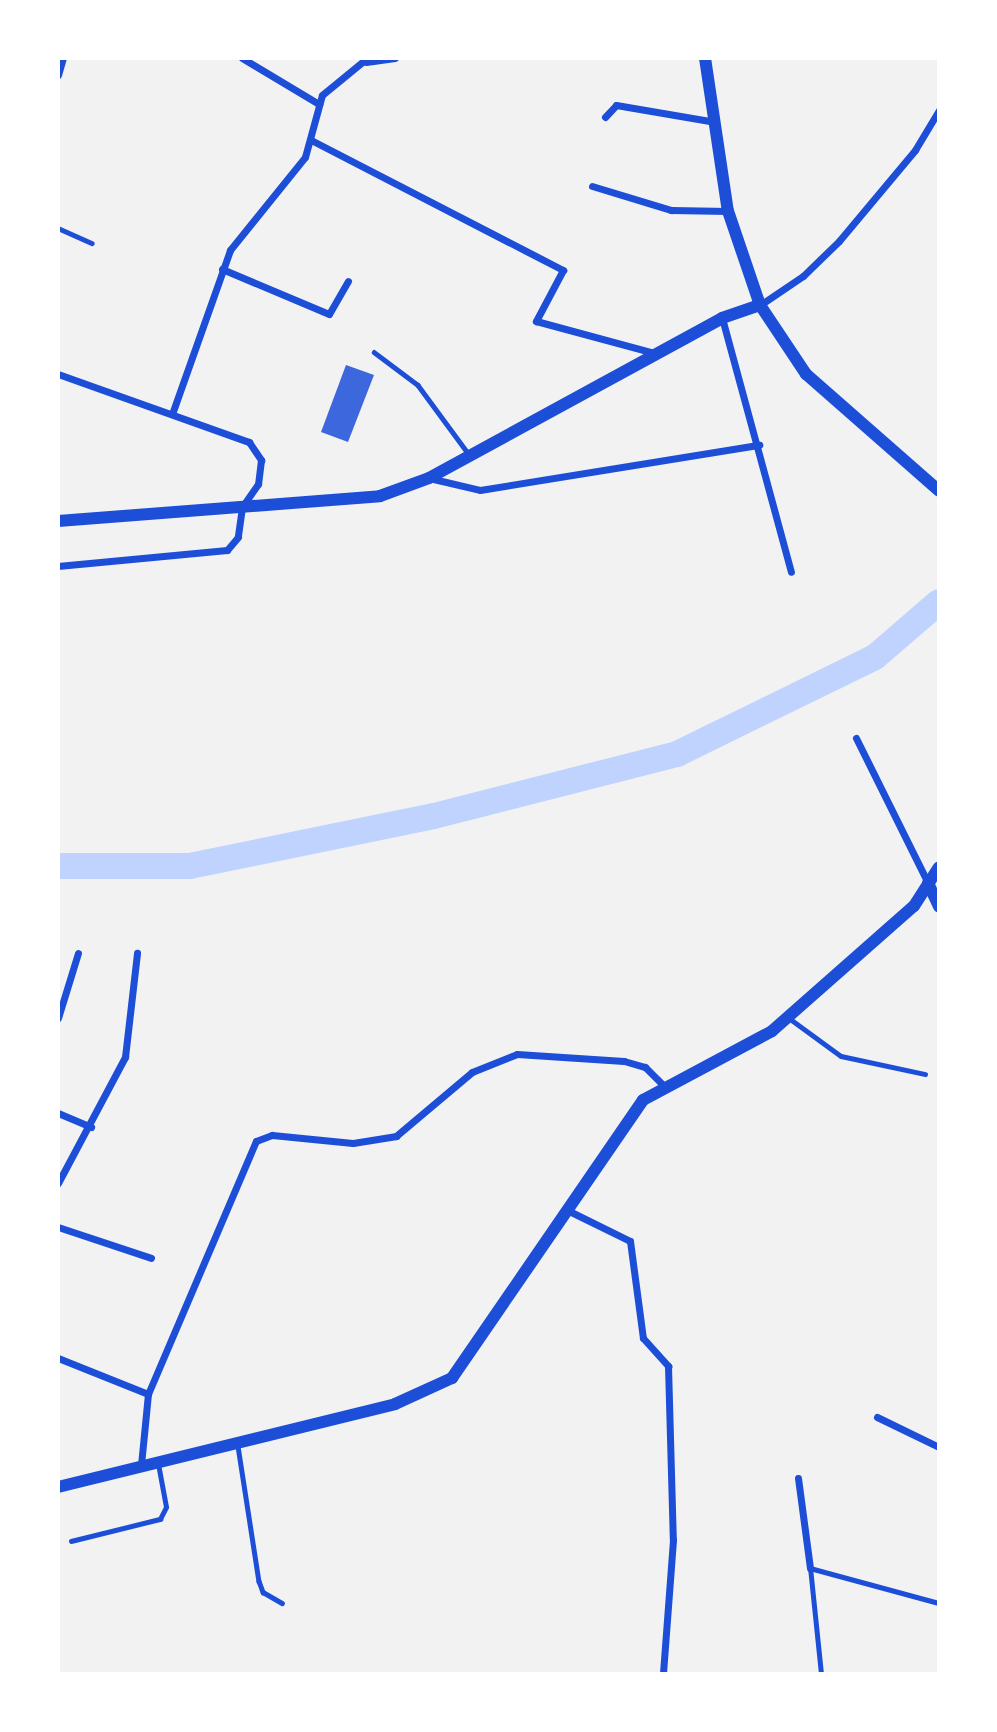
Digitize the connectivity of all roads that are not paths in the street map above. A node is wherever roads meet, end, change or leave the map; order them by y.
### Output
1 (63, 58) edge
2 (242, 58) edge
3 (395, 58) edge
4 (705, 58) edge
5 (367, 60) edge
6 (58, 75) edge
7 (319, 104) junction
8 (939, 110) edge
9 (605, 117) dead end
10 (710, 121) junction
11 (311, 140) junction
12 (592, 186) dead end
13 (728, 211) junction
14 (58, 228) edge
15 (92, 243) dead end
16 (222, 269) junction
17 (348, 281) dead end
18 (760, 305) junction
19 (722, 318) junction
20 (374, 352) dead end
21 (655, 353) junction
22 (58, 374) edge
23 (172, 414) junction
24 (759, 445) junction
25 (468, 453) junction
26 (429, 478) junction
27 (939, 491) edge
28 (242, 507) junction
29 (58, 521) edge
30 (58, 566) edge
31 (791, 572) dead end
32 (856, 738) dead end
33 (939, 867) edge
34 (928, 883) junction
35 (939, 907) edge
36 (78, 953) dead end
37 (137, 953) dead end
38 (789, 1017) junction
39 (58, 1018) edge
40 (925, 1074) dead end
41 (665, 1087) junction
42 (58, 1113) edge
43 (91, 1127) junction
44 (58, 1184) edge
45 (567, 1209) junction
46 (58, 1227) edge
47 (151, 1258) dead end
48 (58, 1358) edge
49 (148, 1394) junction
50 (877, 1417) dead end
51 (238, 1441) junction
52 (939, 1447) edge
53 (157, 1460) junction
54 (141, 1465) junction
55 (797, 1478) dead end
56 (58, 1487) edge
57 (71, 1541) dead end
58 (810, 1568) junction
59 (282, 1603) dead end
60 (939, 1603) edge
61 (663, 1674) edge
62 (821, 1674) edge

1 - 6 street
2 - 7 street
3 - 5 street
4 - 10 street
5 - 7 street
7 - 11 street
8 - 18 street
9 - 10 street
10 - 13 street
11 - 16 street
11 - 21 street
12 - 13 street
13 - 18 street
14 - 15 lane
16 - 17 street
16 - 23 street
18 - 19 street
18 - 27 street
19 - 21 street
19 - 24 street
20 - 25 lane
21 - 25 street
22 - 23 street
23 - 28 street
24 - 26 street
24 - 31 street
25 - 26 street
26 - 28 street
28 - 29 street
28 - 30 street
32 - 34 street
33 - 34 street
34 - 35 street
34 - 38 street
36 - 39 street
37 - 43 street
38 - 40 lane
38 - 41 street
41 - 45 street
41 - 49 street
42 - 43 street
43 - 44 street
45 - 51 street
45 - 61 street
46 - 47 street
48 - 49 street
49 - 54 street
50 - 52 street
51 - 53 street
51 - 59 lane
53 - 54 street
53 - 57 lane
54 - 56 street
55 - 58 street
58 - 60 lane
58 - 62 lane

